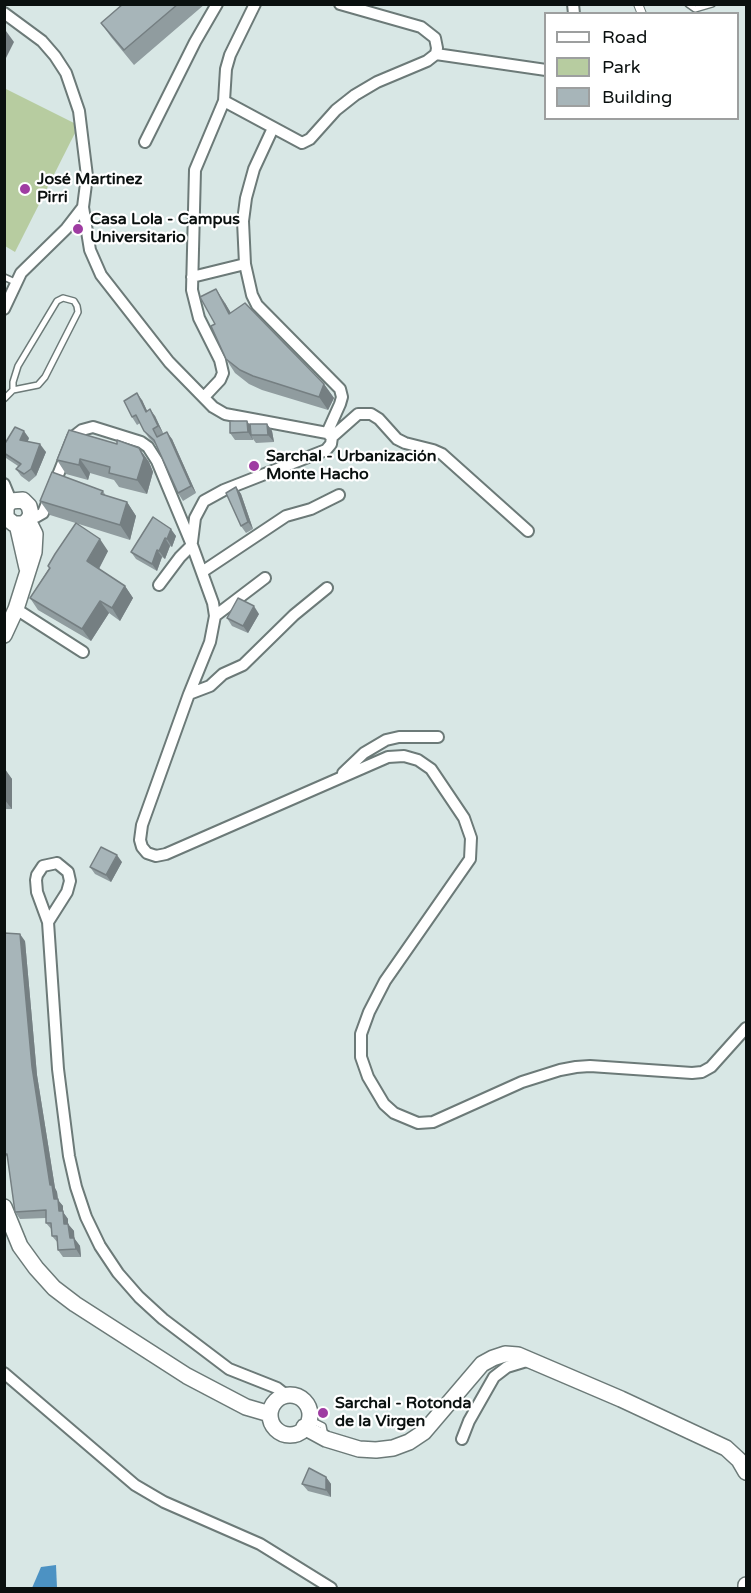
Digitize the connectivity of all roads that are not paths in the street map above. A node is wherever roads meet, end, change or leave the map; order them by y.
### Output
1 (217, 4) edge
2 (255, 4) edge
3 (340, 4) edge
4 (688, 4) edge
5 (712, 4) edge
6 (4, 13) edge
7 (436, 54) junction
8 (544, 70) edge
9 (224, 101) junction
10 (273, 128) junction
11 (145, 142) dead end
12 (83, 207) junction
13 (245, 264) junction
14 (4, 277) edge
15 (192, 277) junction
16 (15, 282) junction
17 (4, 309) edge
18 (13, 390) junction
19 (204, 397) junction
20 (4, 399) edge
21 (329, 435) junction
22 (4, 484) edge
23 (339, 495) dead end
24 (200, 505) junction
25 (176, 507) junction
26 (14, 512) edge
27 (528, 531) dead end
28 (192, 544) junction
29 (202, 572) junction
30 (265, 578) dead end
31 (159, 585) dead end
32 (327, 588) dead end
33 (16, 609) junction
34 (215, 616) junction
35 (4, 635) edge
36 (83, 652) dead end
37 (189, 694) junction
38 (438, 737) dead end
39 (336, 779) junction
40 (48, 922) junction
41 (747, 1028) edge
42 (4, 1208) edge
43 (530, 1359) junction
44 (4, 1373) edge
45 (274, 1402) junction
46 (312, 1429) junction
47 (462, 1439) dead end
48 (747, 1472) edge
49 (331, 1588) edge

1 - 11 street
2 - 9 street
3 - 7 street
4 - 5 lane
6 - 12 street
7 - 8 street
7 - 10 street
9 - 10 street
9 - 15 street
10 - 13 street
12 - 16 street
12 - 19 street
13 - 15 street
13 - 21 street
14 - 16 lane
15 - 19 street
16 - 17 street
18 - 18 lane
18 - 20 lane
19 - 21 street
21 - 24 street
21 - 27 street
22 - 26 street
23 - 29 street
24 - 25 street
24 - 28 street
25 - 26 street
25 - 28 street
26 - 33 main road
28 - 29 street
28 - 31 street
29 - 34 street
30 - 34 street
32 - 37 street
33 - 35 main road
33 - 36 street
34 - 37 street
37 - 39 street
38 - 39 street
39 - 41 street
40 - 40 street
40 - 45 street
42 - 45 main road
43 - 46 main road
43 - 47 street
43 - 48 main road
44 - 49 street
45 - 46 main road
45 - 46 main road

